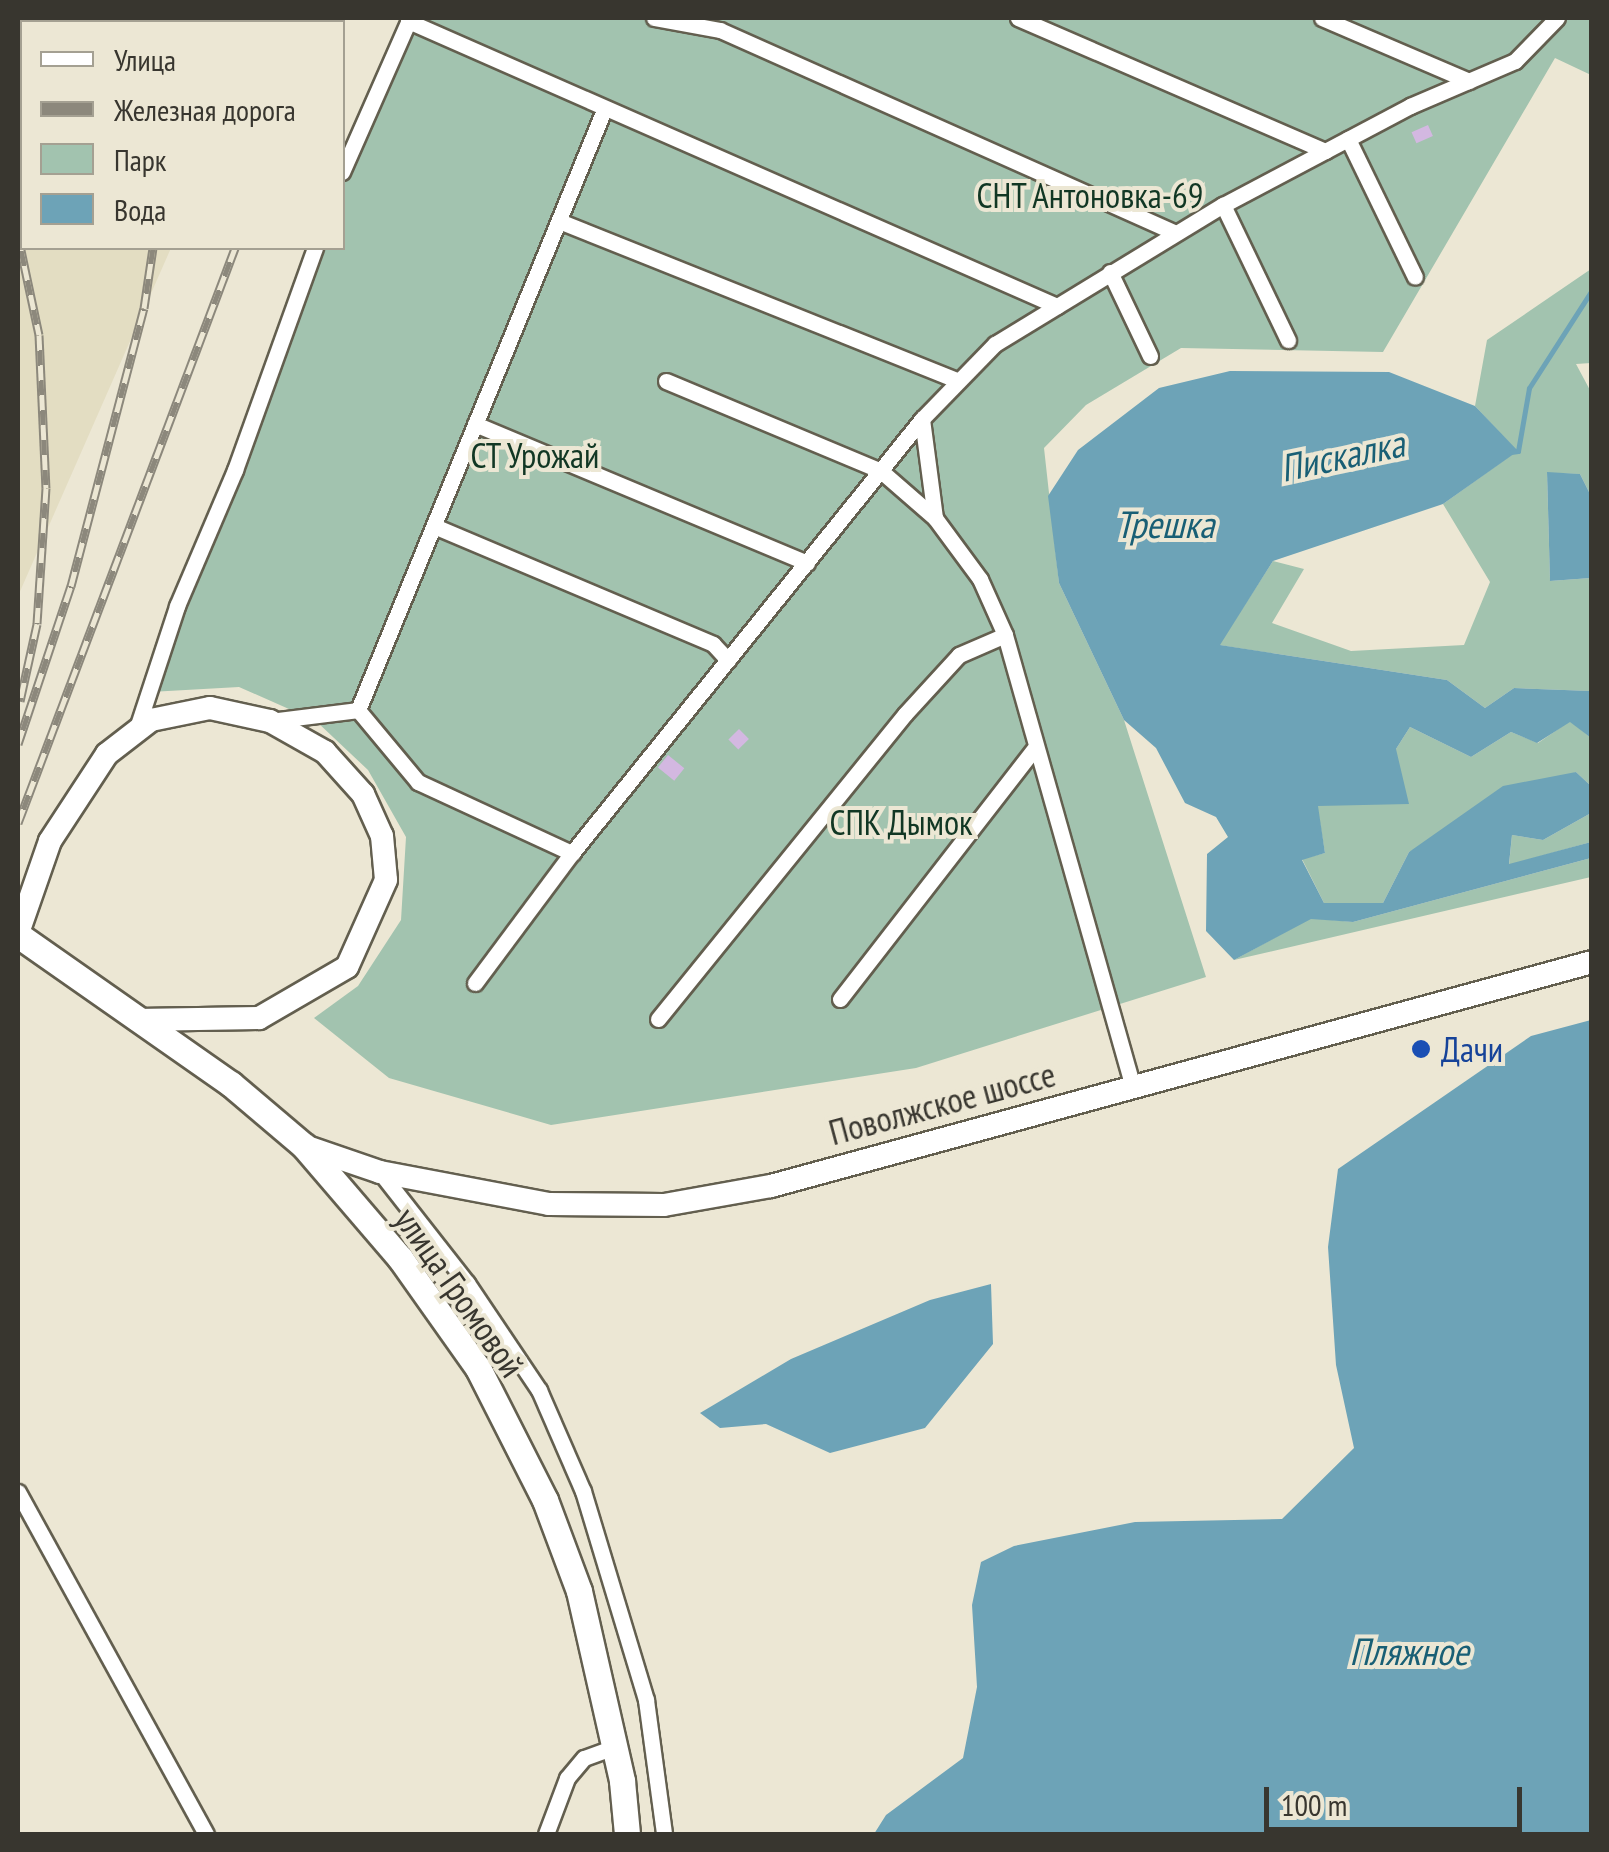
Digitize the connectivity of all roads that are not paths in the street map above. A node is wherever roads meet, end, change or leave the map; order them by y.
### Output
1 (654, 18) edge
2 (1018, 18) edge
3 (1322, 18) edge
4 (1557, 18) edge
5 (409, 19) edge
6 (1469, 81) junction
7 (604, 110) junction
8 (1348, 139) junction
9 (1326, 151) junction
10 (345, 165) edge
11 (1223, 205) junction
12 (559, 221) junction
13 (1175, 233) junction
14 (313, 250) edge
15 (1110, 272) junction
16 (1414, 277) dead end
17 (1057, 306) junction
18 (1288, 340) dead end
19 (1150, 356) dead end
20 (956, 380) junction
21 (666, 381) dead end
22 (922, 418) junction
23 (475, 424) junction
24 (881, 472) junction
25 (935, 518) junction
26 (434, 526) junction
27 (808, 562) junction
28 (1005, 635) junction
29 (728, 660) junction
30 (358, 710) junction
31 (270, 720) junction
32 (136, 731) junction
33 (1034, 749) junction
34 (572, 852) junction
35 (18, 934) edge
36 (1592, 962) edge
37 (475, 983) dead end
38 (840, 999) dead end
39 (658, 1019) dead end
40 (137, 1020) junction
41 (1132, 1086) junction
42 (304, 1146) junction
43 (380, 1172) junction
44 (18, 1492) edge
45 (615, 1747) junction
46 (206, 1834) edge
47 (546, 1834) edge
48 (627, 1834) edge
49 (664, 1834) edge

1 - 13 street
2 - 9 street
3 - 6 street
4 - 6 street
5 - 7 street
5 - 10 street
6 - 8 street
7 - 12 street
7 - 17 street
8 - 9 street
8 - 16 street
9 - 11 street
11 - 13 street
11 - 18 street
12 - 20 street
12 - 23 street
13 - 15 street
14 - 32 street
15 - 17 street
15 - 19 street
17 - 20 street
20 - 22 street
21 - 24 street
22 - 24 street
22 - 25 street
23 - 26 street
23 - 27 street
24 - 25 street
24 - 27 street
25 - 28 street
26 - 29 street
26 - 30 street
27 - 29 street
28 - 33 street
28 - 39 street
29 - 34 street
30 - 31 street
30 - 34 street
31 - 32 main road
31 - 40 main road
32 - 35 main road
33 - 38 street
33 - 41 street
34 - 37 street
35 - 40 main road, улица Громовой
36 - 41 main road, Поволжское шоссе
40 - 42 main road, улица Громовой
41 - 43 main road, Поволжское шоссе
42 - 43 main road, Поволжское шоссе
42 - 45 main road, улица Громовой
43 - 49 street
44 - 46 street
45 - 47 street
45 - 48 main road, улица Громовой

